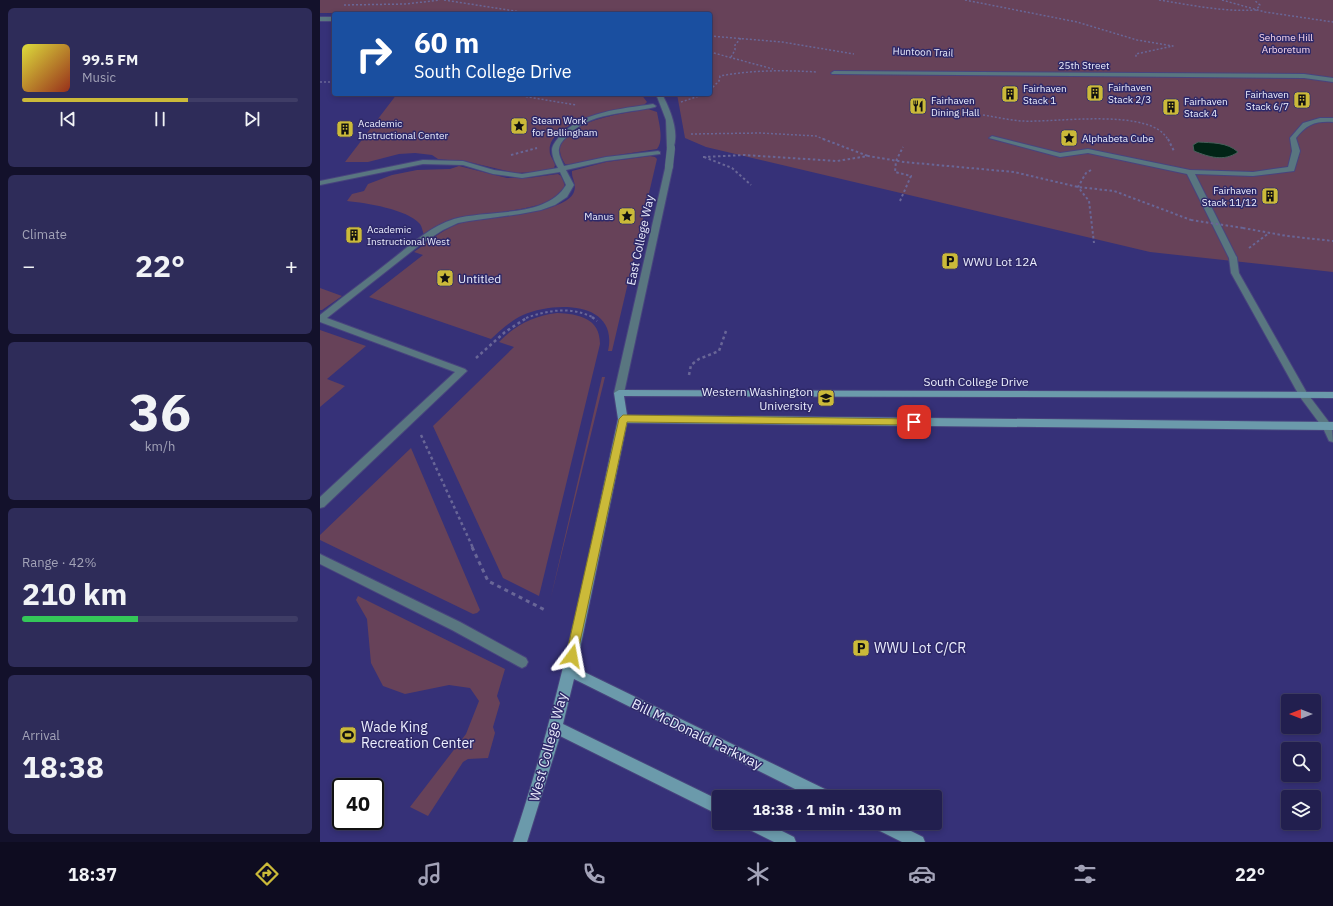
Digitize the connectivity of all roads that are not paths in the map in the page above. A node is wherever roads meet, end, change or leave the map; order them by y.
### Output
1 (320, 19) edge
2 (332, 19) edge
3 (834, 73) road end
4 (1333, 80) edge
5 (660, 96) edge
6 (653, 106) dead end
7 (1333, 120) edge
8 (992, 138) dead end
9 (658, 153) dead end
10 (563, 170) junction
11 (1190, 172) junction
12 (320, 183) edge
13 (320, 319) edge
14 (619, 393) junction
15 (1303, 395) junction
16 (1333, 395) edge
17 (623, 419) junction
18 (1330, 426) edge
19 (1333, 438) edge
20 (320, 504) edge
21 (320, 559) edge
22 (522, 662) dead end
23 (568, 670) junction
24 (555, 727) junction
25 (812, 790) edge
26 (712, 805) edge
27 (764, 830) edge
28 (893, 830) edge
29 (520, 842) edge
30 (789, 842) edge
31 (918, 842) edge

1 - 2 street
3 - 4 street, 25th Street
5 - 14 street, East College Way, bridge
6 - 10 street
7 - 11 street
8 - 11 street
9 - 10 street
10 - 12 street
10 - 13 street
11 - 15 street
13 - 20 street
14 - 15 street, South College Drive
14 - 17 street, West College Way
15 - 16 street, South College Drive
15 - 18 street
17 - 18 street
17 - 23 street, West College Way
18 - 19 street
21 - 22 street
23 - 24 street, West College Way
23 - 25 street, Bill McDonald Parkway
24 - 26 street
24 - 29 street, West College Way
27 - 30 street
28 - 31 street

